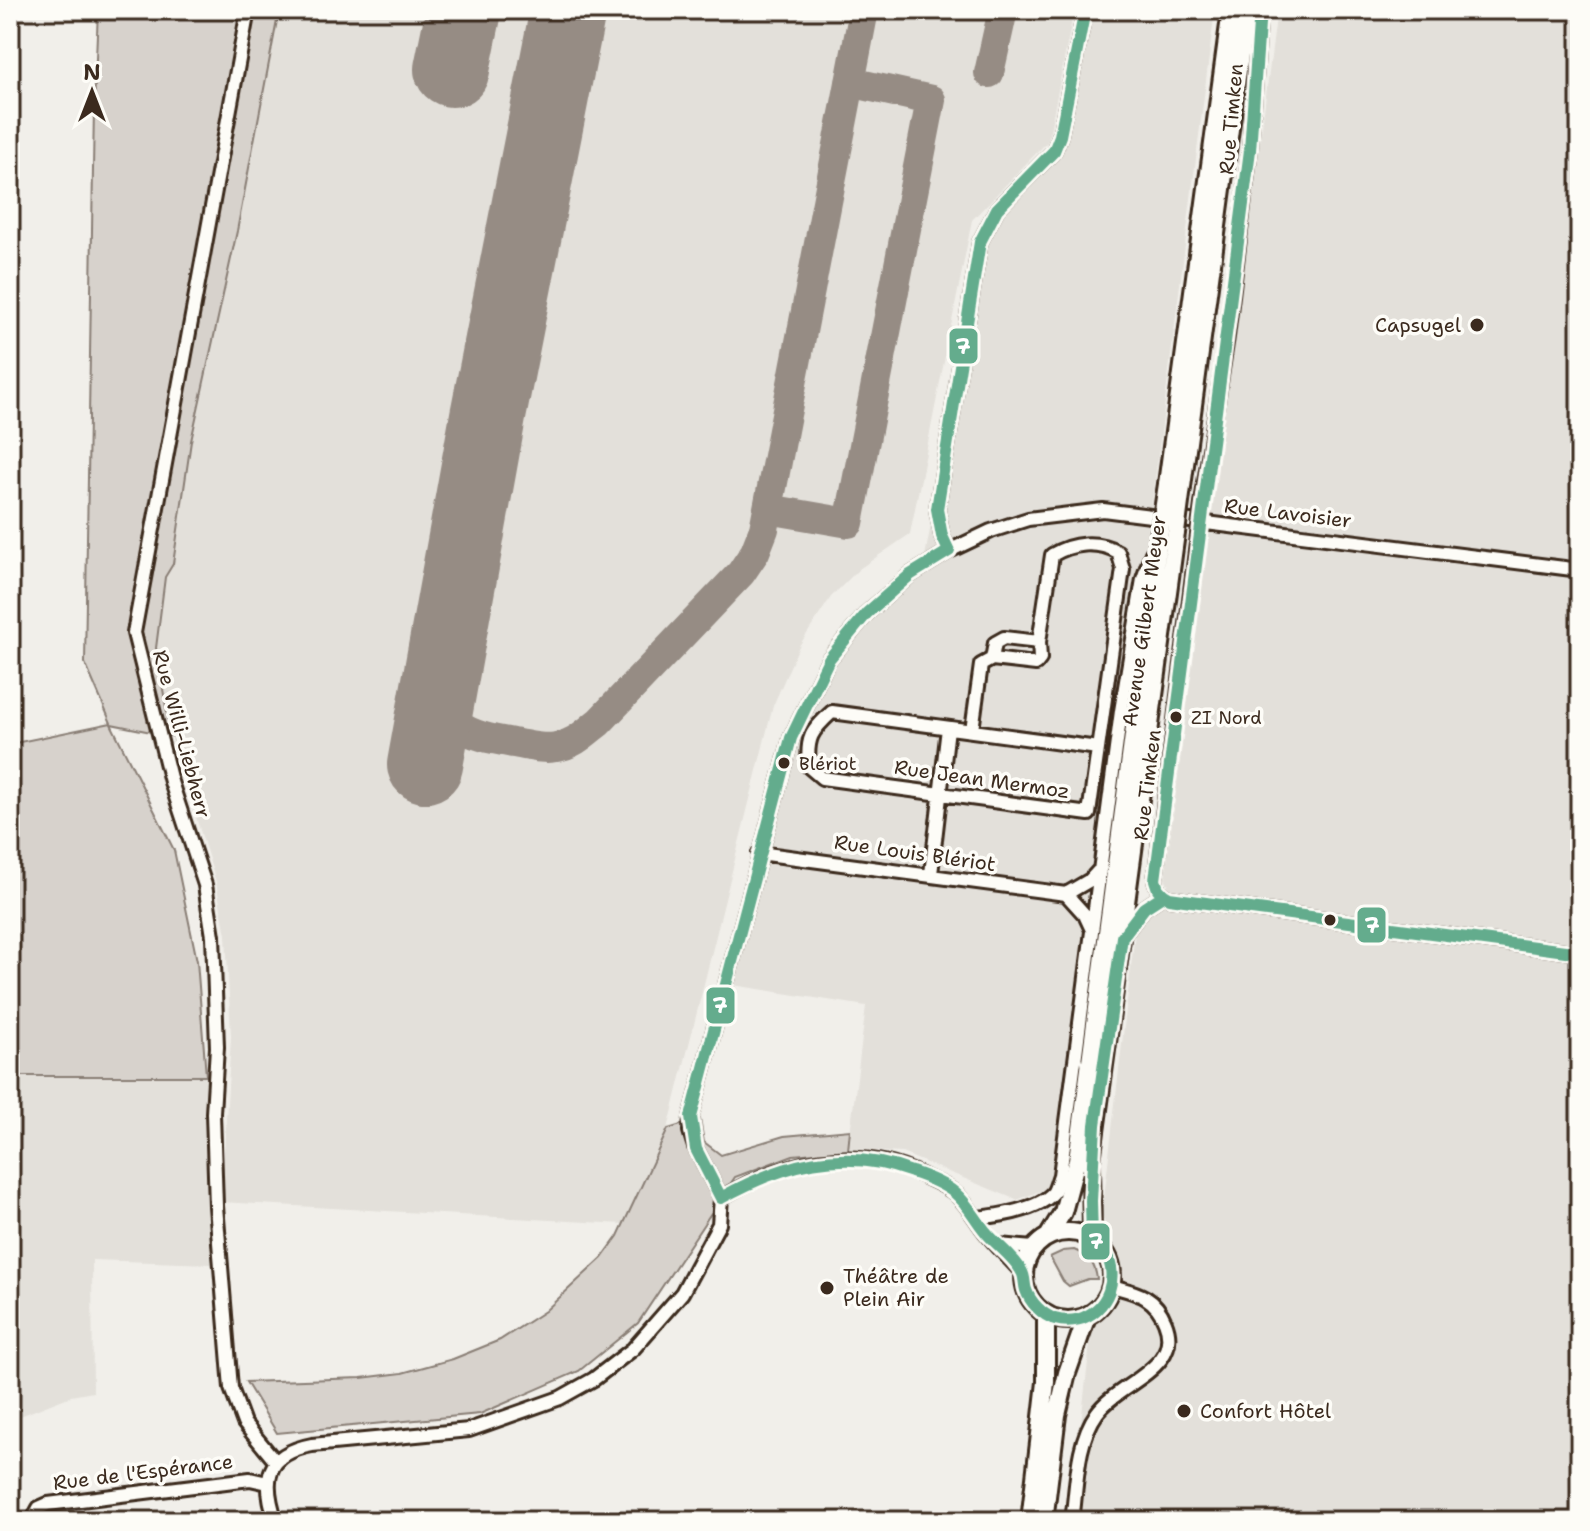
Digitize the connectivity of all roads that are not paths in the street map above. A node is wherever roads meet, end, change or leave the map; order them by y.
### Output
1 (248, 10) edge
2 (1085, 10) edge
3 (1231, 10) edge
4 (1246, 10) edge
5 (1260, 10) edge
6 (1174, 486) junction
7 (1168, 532) junction
8 (949, 551) junction
9 (1580, 570) edge
10 (1039, 642) junction
11 (992, 659) junction
12 (1121, 711) junction
13 (948, 728) junction
14 (972, 730) junction
15 (1098, 748) junction
16 (1113, 776) junction
17 (940, 793) junction
18 (759, 853) junction
19 (1101, 868) junction
20 (931, 874) junction
21 (1066, 894) junction
22 (1164, 895) junction
23 (1093, 932) junction
24 (1122, 937) junction
25 (1580, 953) edge
26 (721, 1198) junction
27 (976, 1218) junction
28 (1049, 1235) junction
29 (1092, 1238) junction
30 (999, 1245) junction
31 (1033, 1248) junction
32 (1024, 1275) junction
33 (1112, 1286) junction
34 (1046, 1314) junction
35 (1087, 1316) junction
36 (276, 1462) junction
37 (268, 1483) junction
38 (32, 1521) edge
39 (276, 1521) edge
40 (1030, 1521) edge
41 (1044, 1521) edge
42 (1072, 1521) edge

1 - 36 street, Rue Willi-Liebherr
2 - 8 street
3 - 6 main road, Avenue Gilbert Meyer
4 - 6 main road, Avenue Gilbert Meyer
5 - 22 street, Rue Timken, bridge
6 - 7 main road, Avenue Gilbert Meyer, bridge
7 - 12 street, Avenue Gilbert Meyer
7 - 24 main road, Avenue Gilbert Meyer
7 - 28 main road, Avenue Gilbert Meyer
8 - 9 street, Rue Lavoisier
8 - 18 street, Rue Lavoisier
10 - 11 street
10 - 11 street
10 - 15 street
11 - 14 street
12 - 15 street
12 - 16 street, Avenue Gilbert Meyer
13 - 14 street
13 - 17 street
13 - 17 street, Rue Jean Mermoz
14 - 15 street
15 - 16 street
15 - 17 street, Rue Jean Mermoz
16 - 19 street, Avenue Gilbert Meyer
17 - 20 street
18 - 20 street, Rue Louis Blériot
18 - 26 street, Rue Lavoisier
19 - 21 street
19 - 23 street, Avenue Gilbert Meyer
20 - 21 street, Rue Louis Blériot
21 - 23 street
22 - 24 street
22 - 25 street
23 - 27 street, Avenue Gilbert Meyer
24 - 29 main road, Avenue Gilbert Meyer
26 - 27 street
26 - 36 street
27 - 30 street
28 - 29 main road
28 - 31 main road, Avenue Gilbert Meyer
29 - 33 main road, Avenue Gilbert Meyer
30 - 31 street
30 - 32 street
31 - 32 main road
32 - 34 main road
33 - 35 main road
33 - 42 street
34 - 35 main road
34 - 40 main road
35 - 41 main road
36 - 37 street
37 - 38 street, Rue de l'Espérance
37 - 39 street

